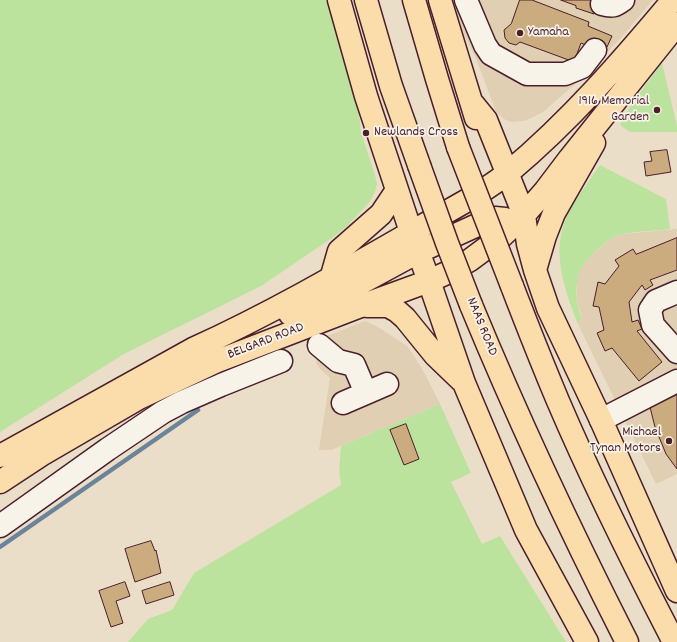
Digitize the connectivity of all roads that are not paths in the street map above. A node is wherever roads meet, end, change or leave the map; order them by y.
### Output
1 (338, 0) edge
2 (366, 0) edge
3 (414, 0) edge
4 (440, 0) edge
5 (466, 0) edge
6 (623, 0) edge
7 (673, 0) edge
8 (602, 4) dead end
9 (677, 24) edge
10 (485, 45) junction
11 (595, 50) dead end
12 (457, 56) junction
13 (617, 100) junction
14 (473, 104) junction
15 (493, 136) junction
16 (543, 141) junction
17 (502, 177) junction
18 (397, 190) junction
19 (512, 224) junction
20 (411, 232) junction
21 (418, 252) junction
22 (535, 270) junction
23 (331, 279) junction
24 (429, 281) junction
25 (677, 292) edge
26 (358, 307) junction
27 (221, 336) junction
28 (320, 345) dead end
29 (677, 352) edge
30 (281, 361) dead end
31 (677, 381) edge
32 (464, 383) junction
33 (387, 384) dead end
34 (366, 393) junction
35 (343, 403) dead end
36 (601, 420) junction
37 (0, 456) edge
38 (3, 478) edge
39 (0, 526) edge
40 (677, 591) edge
41 (588, 642) edge
42 (626, 642) edge
43 (674, 642) edge

1 - 18 main road
2 - 42 main road, NAAS ROAD, bridge
3 - 43 main road, bridge
4 - 12 main road
5 - 10 street
6 - 8 street
7 - 16 main road, BELGARD ROAD
9 - 13 main road
10 - 11 street
10 - 12 street
12 - 14 main road
13 - 19 main road, BELGARD ROAD
13 - 22 main road
14 - 15 main road
14 - 17 main road
15 - 16 main road
15 - 17 main road
16 - 17 main road, BELGARD ROAD
17 - 19 main road
17 - 20 main road, BELGARD ROAD
18 - 20 main road
18 - 23 main road
19 - 21 main road
19 - 22 main road
19 - 24 main road, BELGARD ROAD
20 - 21 main road
20 - 23 main road, BELGARD ROAD
21 - 24 main road
21 - 27 main road
22 - 36 main road
23 - 27 main road, BELGARD ROAD
24 - 26 main road, BELGARD ROAD
24 - 32 main road
25 - 29 street
26 - 32 main road
26 - 38 main road, BELGARD ROAD
27 - 37 main road, BELGARD ROAD
28 - 34 street
30 - 39 street, BELGARD ROAD
31 - 36 street
32 - 41 main road
33 - 34 street
34 - 35 street
36 - 40 main road

